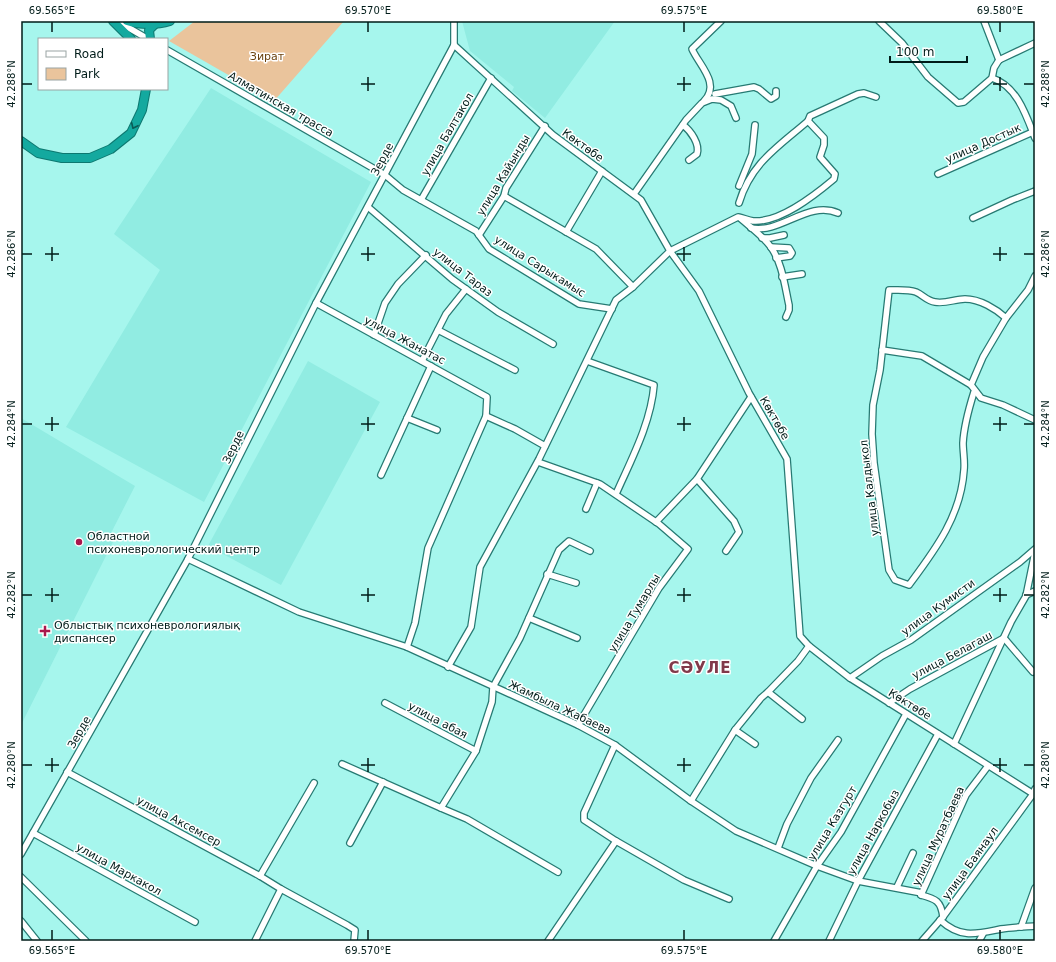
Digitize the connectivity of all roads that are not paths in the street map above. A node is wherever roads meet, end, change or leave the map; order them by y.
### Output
1 (113, 21) edge
2 (117, 21) edge
3 (127, 21) edge
4 (170, 21) edge
5 (454, 21) edge
6 (721, 21) edge
7 (879, 21) edge
8 (984, 21) edge
9 (155, 24) junction
10 (130, 38) edge
11 (147, 38) edge
12 (149, 38) edge
13 (1035, 43) edge
14 (454, 45) junction
15 (168, 51) edge
16 (999, 60) junction
17 (490, 78) junction
18 (992, 78) junction
19 (146, 90) edge
20 (776, 92) dead end
21 (714, 94) dead end
22 (876, 97) dead end
23 (702, 102) junction
24 (736, 118) dead end
25 (808, 121) junction
26 (683, 125) junction
27 (755, 125) dead end
28 (544, 126) junction
29 (1034, 134) edge
30 (21, 141) edge
31 (689, 160) dead end
32 (602, 171) junction
33 (938, 174) dead end
34 (385, 175) junction
35 (740, 186) dead end
36 (1035, 191) edge
37 (634, 194) junction
38 (504, 196) junction
39 (421, 200) junction
40 (739, 203) dead end
41 (368, 207) junction
42 (838, 213) dead end
43 (738, 217) junction
44 (972, 218) dead end
45 (751, 228) junction
46 (566, 232) junction
47 (784, 234) dead end
48 (479, 235) junction
49 (762, 238) junction
50 (771, 247) junction
51 (670, 251) junction
52 (426, 255) junction
53 (776, 258) junction
54 (802, 274) dead end
55 (1035, 276) edge
56 (782, 277) junction
57 (633, 287) junction
58 (466, 289) junction
59 (1028, 290) junction
60 (1035, 290) edge
61 (316, 303) junction
62 (612, 309) junction
63 (786, 317) dead end
64 (1006, 318) junction
65 (438, 330) junction
66 (374, 335) junction
67 (553, 344) dead end
68 (882, 350) junction
69 (422, 361) junction
70 (586, 361) junction
71 (431, 366) junction
72 (515, 370) dead end
73 (970, 385) junction
74 (974, 392) junction
75 (752, 397) junction
76 (486, 416) junction
77 (407, 418) junction
78 (1035, 420) edge
79 (437, 430) dead end
80 (546, 446) junction
81 (538, 462) junction
82 (381, 475) dead end
83 (697, 478) junction
84 (597, 483) junction
85 (616, 494) junction
86 (586, 509) dead end
87 (656, 522) junction
88 (1035, 549) edge
89 (726, 551) dead end
90 (590, 552) dead end
91 (1035, 552) edge
92 (188, 559) junction
93 (547, 574) junction
94 (576, 583) dead end
95 (1035, 591) edge
96 (1026, 594) junction
97 (529, 618) junction
98 (577, 638) dead end
99 (1004, 638) junction
100 (809, 646) junction
101 (407, 647) junction
102 (448, 667) junction
103 (1033, 672) dead end
104 (850, 678) junction
105 (493, 687) junction
106 (768, 692) junction
107 (385, 703) dead end
108 (889, 703) junction
109 (906, 714) junction
110 (802, 718) dead end
111 (578, 725) junction
112 (735, 730) junction
113 (938, 734) junction
114 (838, 740) dead end
115 (755, 744) dead end
116 (954, 744) junction
117 (615, 745) junction
118 (476, 751) junction
119 (342, 764) dead end
120 (988, 766) junction
121 (67, 772) junction
122 (383, 782) junction
123 (314, 783) dead end
124 (1034, 793) edge
125 (691, 801) junction
126 (441, 808) junction
127 (33, 833) junction
128 (616, 841) junction
129 (350, 843) dead end
130 (778, 848) junction
131 (913, 853) dead end
132 (21, 854) edge
133 (817, 866) junction
134 (558, 872) dead end
135 (260, 876) junction
136 (21, 877) edge
137 (858, 880) junction
138 (897, 887) junction
139 (1035, 888) edge
140 (281, 889) junction
141 (921, 895) junction
142 (729, 899) dead end
143 (942, 919) junction
144 (21, 920) edge
145 (195, 922) dead end
146 (1035, 926) edge
147 (1021, 927) junction
148 (983, 934) junction
149 (37, 941) edge
150 (86, 941) edge
151 (255, 941) edge
152 (354, 941) edge
153 (548, 941) edge
154 (774, 941) edge
155 (829, 941) edge
156 (922, 941) edge
157 (979, 941) edge

1 - 10 highway
2 - 11 street
3 - 9 highway
4 - 9 highway
5 - 14 street
6 - 23 street
7 - 18 street
8 - 16 street
9 - 12 highway
13 - 16 street
14 - 17 street, Көктөбе
14 - 34 street, Зерде
15 - 34 street, Алматинская трасса
16 - 18 street
17 - 28 street, Көктөбе
17 - 39 street, улица Балтакол
18 - 29 street
19 -> 30 highway
20 - 21 street
22 - 25 street
23 - 24 street
23 - 26 street
25 - 40 street
25 - 43 street
26 - 31 street
26 - 37 street
27 - 35 street
28 - 32 street, Көктөбе
28 - 38 street, улица Кайынды
29 - 33 street, улица Достык
32 - 37 street, Көктөбе
32 - 46 street
34 - 39 street, улица Сарыкамыс
34 - 41 street, Зерде
36 - 44 street
37 - 51 street, Көктөбе
38 - 46 street
38 - 48 street, улица Кайынды
39 - 48 street, улица Сарыкамыс
41 - 52 street, улица Тараз
41 - 61 street, Зерде
42 - 45 street
43 - 45 street
43 - 51 street
45 - 49 street
46 - 57 street
47 - 49 street
48 - 62 street, улица Сарыкамыс
49 - 50 street
50 - 53 street
50 - 53 street
51 - 57 street
51 - 75 street, Көктөбе
52 - 58 street, улица Тараз
52 - 66 street
53 - 56 street
54 - 56 street
55 - 59 street
56 - 63 street
57 - 62 street
58 - 65 street
58 - 67 street, улица Тараз
59 - 60 street
59 - 64 street
61 - 66 street, улица Жанатас
61 - 92 street, Зерде
62 - 70 street
64 - 68 street, улица Калдыкол
64 - 73 street
65 - 69 street
65 - 72 street
66 - 69 street, улица Жанатас
68 - 73 street
68 - 74 street, улица Калдыкол
69 - 71 street, улица Жанатас
70 - 80 street
70 - 85 street
71 - 76 street, улица Жанатас
71 - 77 street
73 - 74 street
74 - 78 street
75 - 83 street
75 - 100 street, Көктөбе
76 - 80 street
76 - 101 street
77 - 79 street
77 - 82 street
80 - 81 street
81 - 84 street, улица Тумарлы
81 - 102 street
83 - 87 street
83 - 89 street
84 - 85 street, улица Тумарлы
84 - 86 street
85 - 87 street, улица Тумарлы
87 - 111 street, улица Тумарлы
88 - 104 street, улица Кумисти
90 - 93 street
91 - 96 street, улица Белагаш
92 - 101 street, Жамбыла Жабаева
92 - 121 street, Зерде
93 - 94 street
93 - 97 street
95 - 96 street
96 - 99 street, улица Белагаш
97 - 98 street
97 - 105 street
99 - 103 street, улица Белагаш
99 - 108 street, улица Белагаш
99 - 116 street, улица Белагаш
100 - 104 street, Көктөбе
100 - 106 street
101 - 102 street, Жамбыла Жабаева
102 - 105 street, Жамбыла Жабаева
104 - 108 street, Көктөбе
105 - 111 street, Жамбыла Жабаева
105 - 118 street
106 - 110 street
106 - 112 street
107 - 118 street, улица абая
108 - 109 street, Көктөбе
109 - 113 street, Көктөбе
109 - 133 street, улица Казгурт
111 - 117 street, Жамбыла Жабаева
112 - 115 street
112 - 125 street
113 - 116 street, Көктөбе
113 - 137 street, улица Наркобыз
114 - 130 street
116 - 120 street, Көктөбе
117 - 125 street, Жамбыла Жабаева
117 - 128 street
118 - 126 street, улица абая
119 - 122 street
120 - 124 street, Көктөбе
120 - 141 street, улица Муратбаева
121 - 127 street, Зерде
121 - 135 street, улица Аксемсер
122 - 126 street
122 - 129 street
123 - 135 street
124 - 143 street, улица Баянаул
125 - 130 street, Жамбыла Жабаева
126 - 134 street
127 - 132 street, Зерде
127 - 145 street, улица Маркакол
128 - 142 street
128 - 153 street
130 - 133 street, Жамбыла Жабаева
131 - 138 street
133 - 137 street, Жамбыла Жабаева
133 - 154 street, улица Казгурт
135 - 140 street, улица Аксемсер
136 - 150 street
137 - 138 street, Жамбыла Жабаева
137 - 155 street, улица Наркобыз
138 - 141 street, Жамбыла Жабаева
139 - 147 street
140 - 151 street
140 - 152 street, улица Аксемсер
141 - 143 street, Жамбыла Жабаева
143 - 148 street
143 - 156 street, улица Баянаул
144 - 149 street
146 - 147 street
147 - 148 street
148 - 157 street

